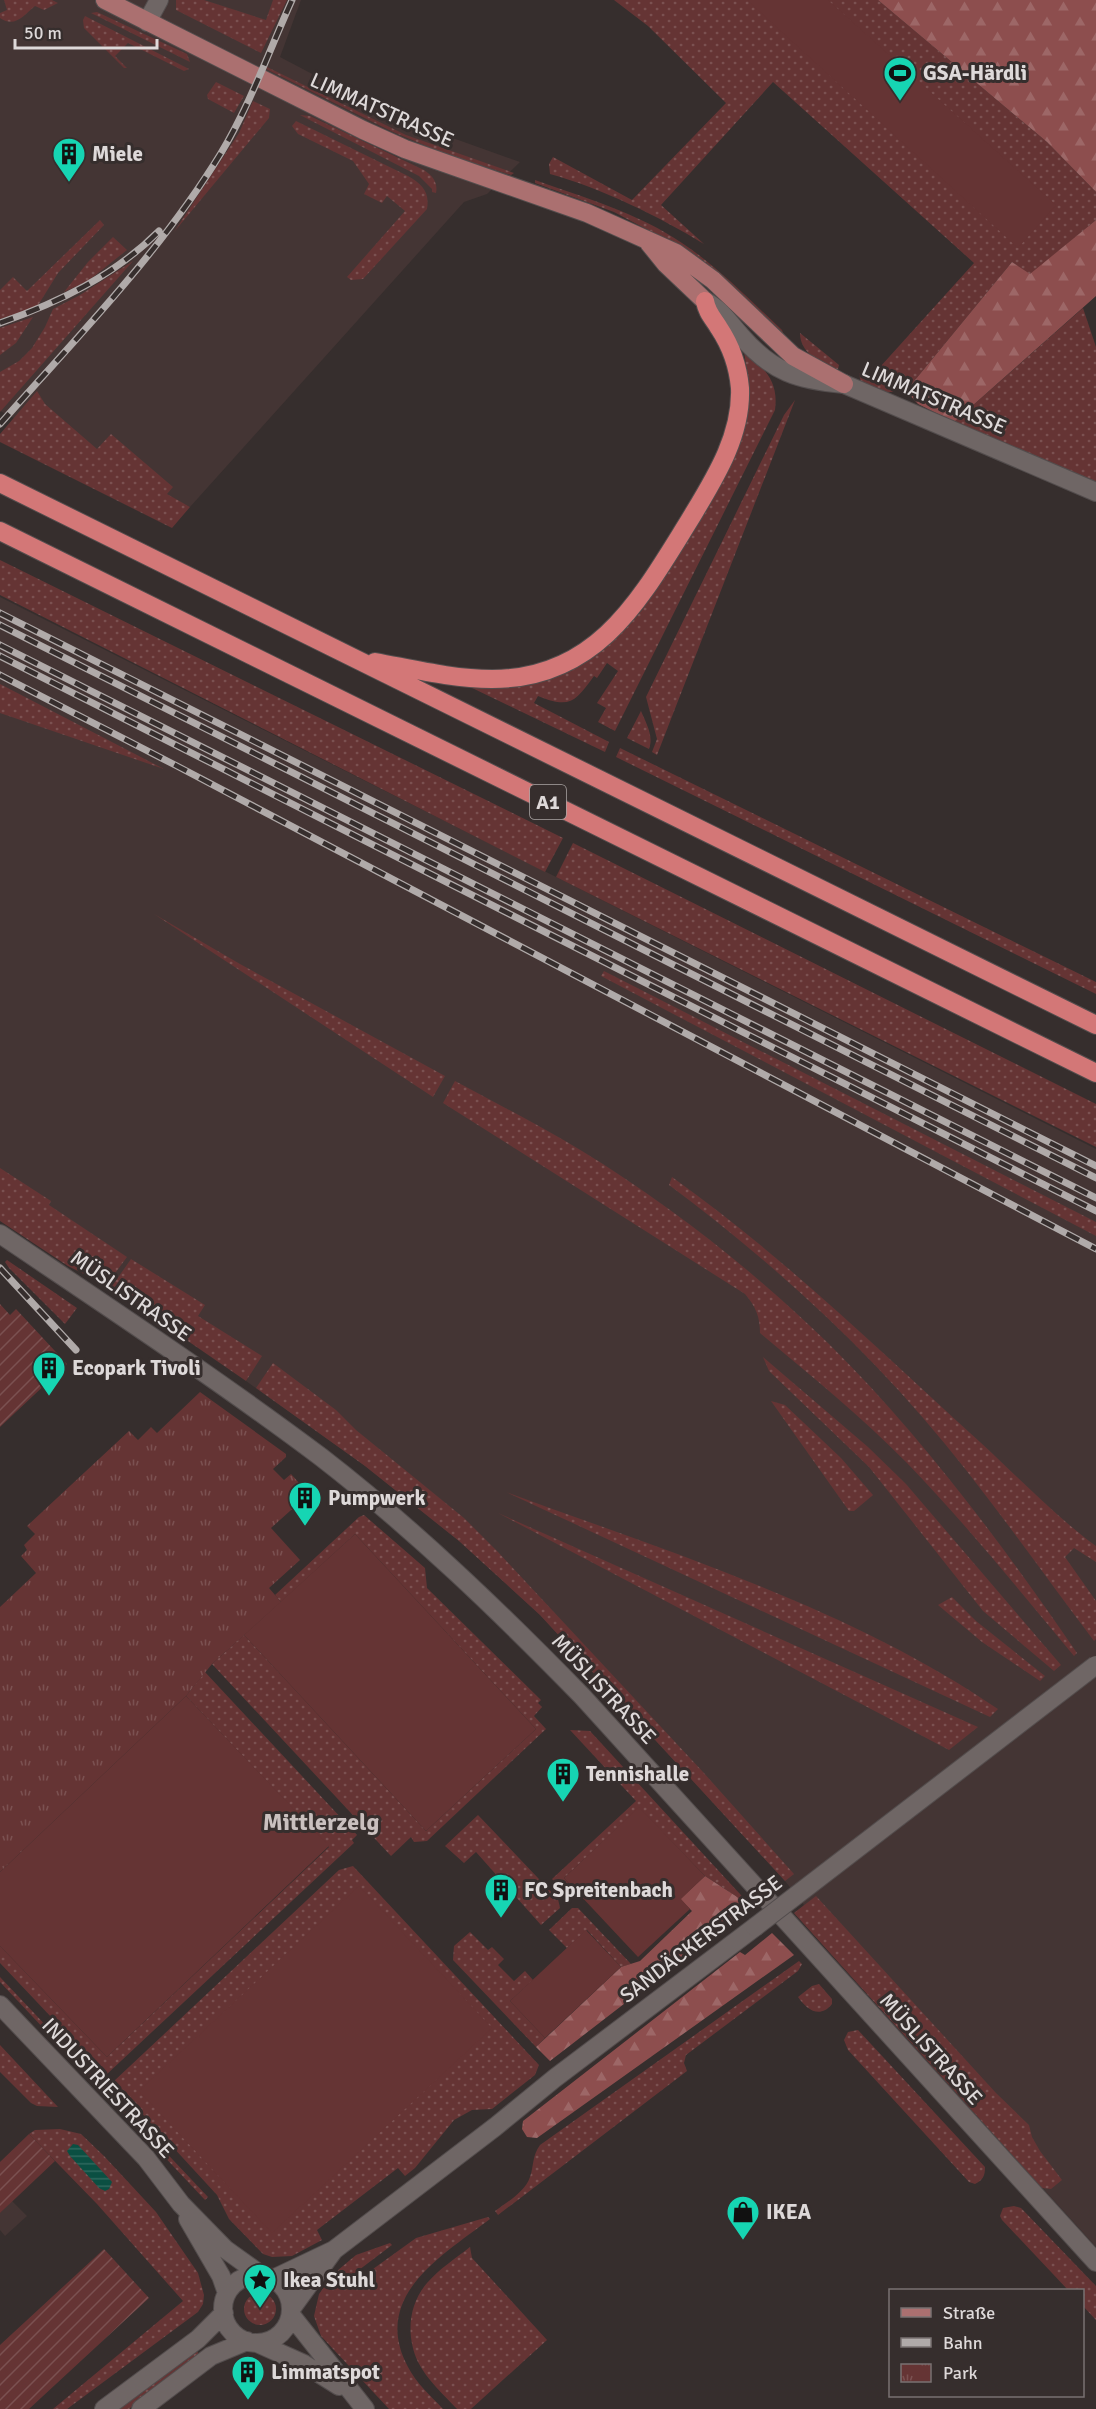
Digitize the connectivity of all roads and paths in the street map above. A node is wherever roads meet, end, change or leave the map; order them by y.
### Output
1 (105, 0) edge
2 (159, 0) edge
3 (147, 22) junction
4 (648, 242) junction
5 (705, 301) junction
6 (844, 384) junction
7 (0, 483) edge
8 (1096, 492) edge
9 (0, 531) edge
10 (356, 659) junction
11 (1096, 1025) edge
12 (1096, 1073) edge
13 (0, 1234) edge
14 (1096, 1665) edge
15 (0, 2005) edge
16 (181, 2204) junction
17 (333, 2250) junction
18 (1096, 2262) edge
19 (267, 2277) junction
20 (227, 2294) junction
21 (291, 2312) junction
22 (224, 2313) junction
23 (252, 2342) junction
24 (353, 2395) junction
25 (104, 2409) edge
26 (141, 2409) edge
27 (365, 2409) edge

1 - 3 main road, LIMMATSTRASSE
2 - 3 street
3 - 4 main road, LIMMATSTRASSE
4 - 5 main road
4 - 6 main road, LIMMATSTRASSE
5 - 6 street, LIMMATSTRASSE
5 - 10 highway, A1
6 - 8 street, LIMMATSTRASSE
7 - 10 highway, A1
9 - 12 highway, A1
10 - 11 highway, A1
13 - 18 street, MÜSLISTRASSE
14 - 17 street, SANDÄCKERSTRASSE, bridge
15 - 16 street, INDUSTRIESTRASSE
16 - 19 street, INDUSTRIESTRASSE
16 - 20 street, INDUSTRIESTRASSE
17 - 19 street, SANDÄCKERSTRASSE
17 - 21 street, SANDÄCKERSTRASSE
19 - 20 street
19 - 21 street
20 - 22 street
21 - 23 street
21 - 24 street
22 - 23 street
22 - 25 street
23 - 24 street
23 - 26 street
24 - 27 street

